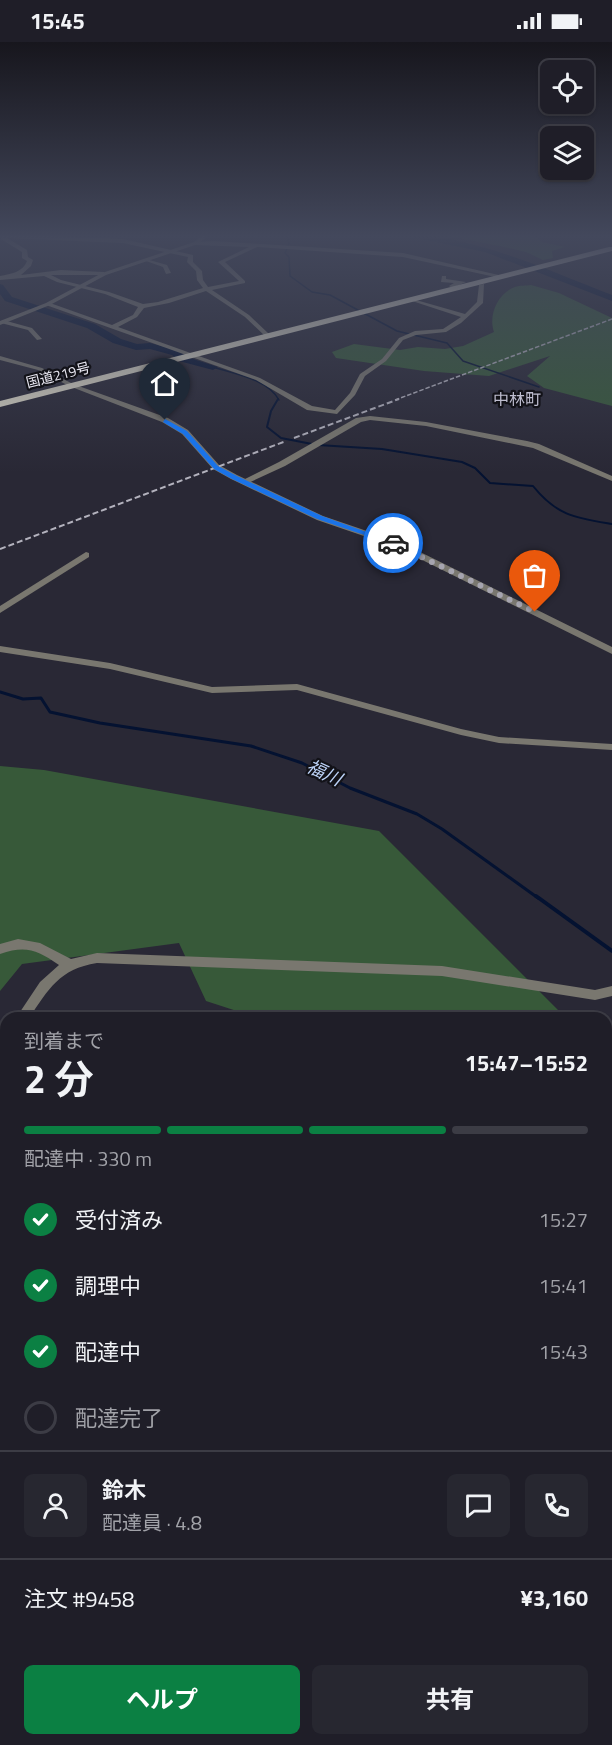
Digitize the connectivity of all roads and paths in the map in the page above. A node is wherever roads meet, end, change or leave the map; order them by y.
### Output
1 (25, 313) edge
2 (74, 313) edge
3 (137, 313) edge
4 (244, 313) edge
5 (353, 313) edge
6 (458, 313) edge
7 (469, 313) edge
8 (466, 316) junction
9 (2, 323) edge
10 (111, 327) junction
11 (267, 335) junction
12 (39, 339) dead end
13 (188, 355) junction
14 (0, 358) edge
15 (71, 386) junction
16 (0, 404) edge
17 (612, 479) edge
18 (243, 482) junction
19 (86, 555) dead end
20 (0, 610) edge
21 (0, 649) edge
22 (612, 651) edge
23 (612, 747) edge
24 (0, 949) edge
25 (68, 964) junction
26 (612, 991) edge
27 (26, 1012) edge

1 - 9 street
2 - 10 street
3 - 10 street
4 - 11 street
5 - 11 highway, 国道219号
6 - 8 street
7 - 8 street
8 - 13 street
9 - 12 street
10 - 13 street
11 - 13 highway, 国道219号
13 - 15 highway, 国道219号
14 - 15 street
15 - 16 highway, 国道219号
15 - 18 street
17 - 18 street
18 - 22 street
19 - 20 street
21 - 23 street
24 - 25 street
25 - 26 street
25 - 27 street

